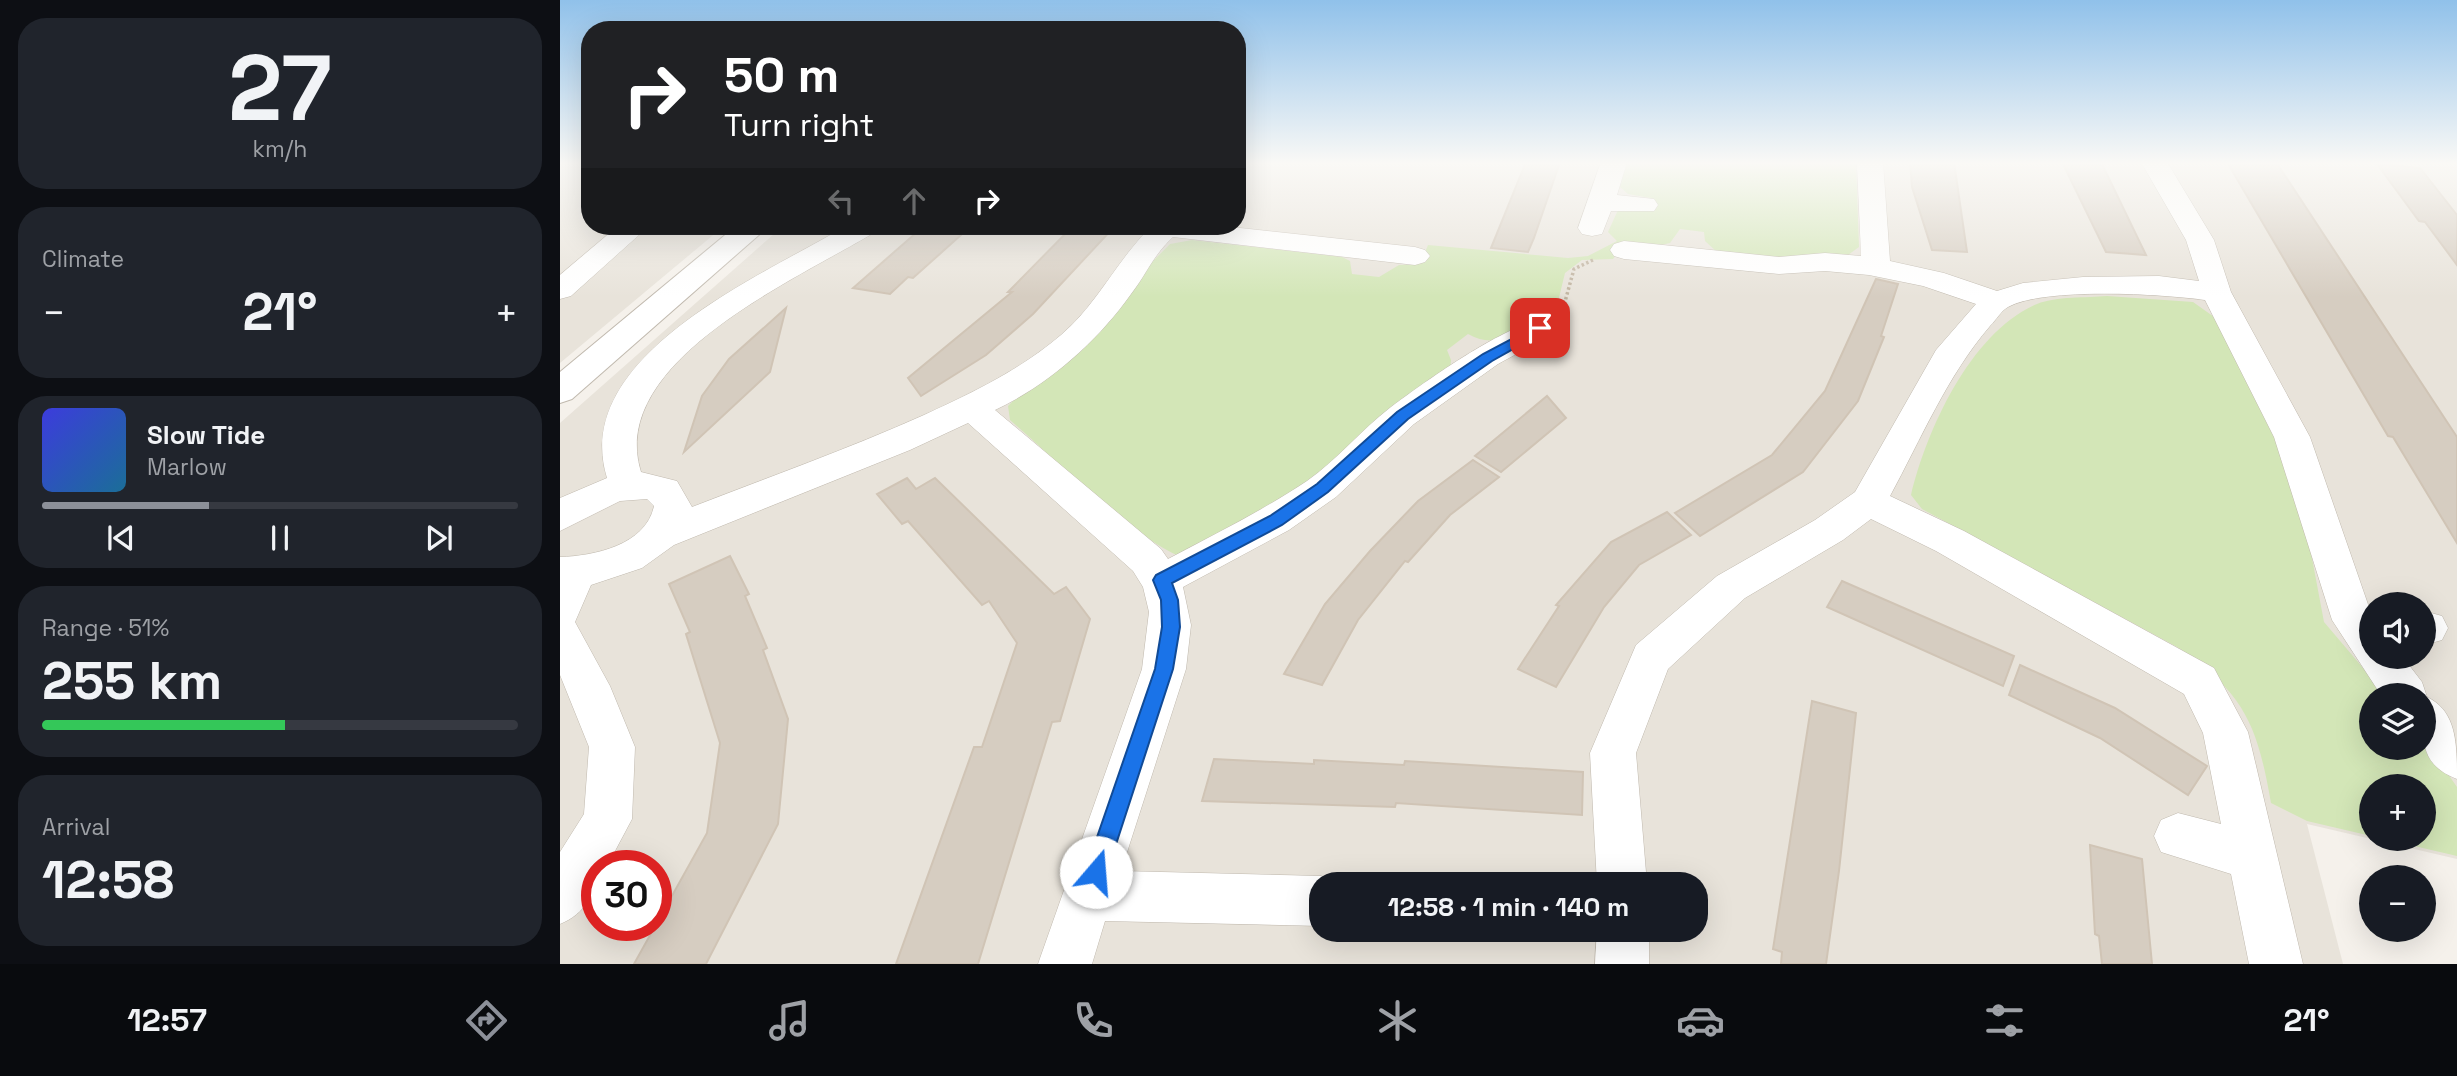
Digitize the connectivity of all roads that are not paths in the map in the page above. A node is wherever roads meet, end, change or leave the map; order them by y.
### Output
1 (1598, 207) edge
2 (1873, 207) edge
3 (2181, 207) edge
4 (1592, 228) dead end
5 (624, 235) edge
6 (743, 235) edge
7 (850, 235) edge
8 (1159, 235) edge
9 (1215, 235) edge
10 (1624, 250) road end
11 (1416, 256) dead end
12 (1876, 267) junction
13 (560, 290) edge
14 (2216, 292) junction
15 (1996, 301) junction
16 (1540, 328) road end
17 (560, 391) edge
18 (974, 408) junction
19 (628, 487) junction
20 (1868, 502) junction
21 (560, 517) edge
22 (659, 535) junction
23 (567, 573) edge
24 (1162, 580) junction
25 (560, 612) edge
26 (2359, 614) edge
27 (560, 634) edge
28 (2436, 731) edge
29 (2457, 758) edge
30 (2178, 836) dead end
31 (2252, 856) junction
32 (1621, 872) edge
33 (1088, 895) junction
34 (560, 899) edge
35 (1309, 901) edge
36 (1623, 942) edge
37 (1065, 964) edge
38 (1622, 964) edge
39 (2276, 964) edge

1 - 4 street
2 - 12 street
3 - 14 street
5 - 13 street
6 - 17 street
7 - 19 street
8 - 18 street
9 - 11 street
10 - 12 street
12 - 15 street
14 - 15 street
14 - 26 street
15 - 20 street
16 - 24 street
18 - 22 street
18 - 24 street
19 - 21 street
19 - 22 street
20 - 31 street
20 - 32 street
22 - 23 street
23 - 25 street
24 - 33 street
27 - 34 street
28 - 29 street
30 - 31 street
31 - 39 street
33 - 35 street
33 - 37 street
36 - 38 street

